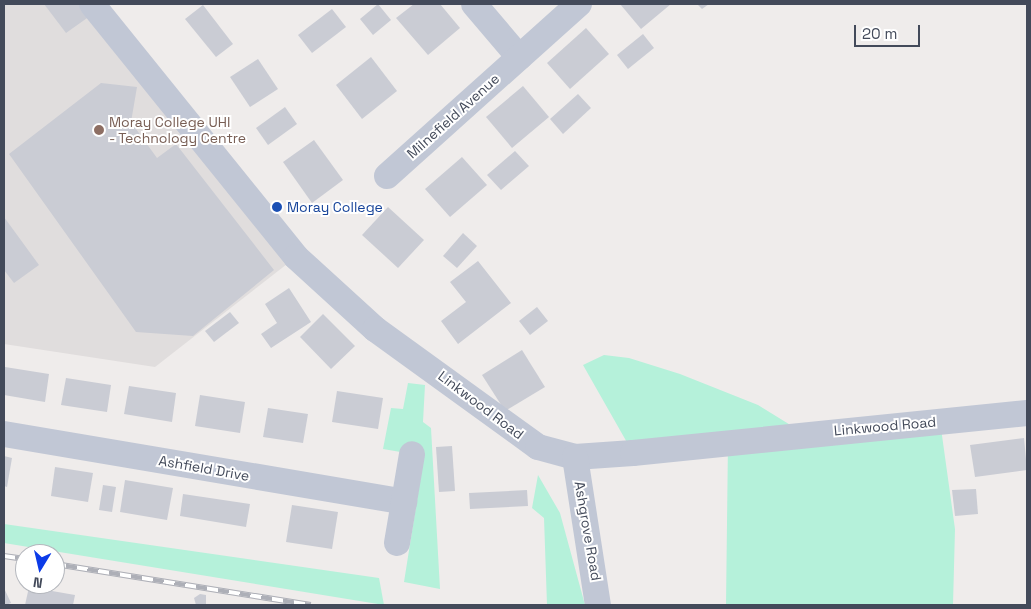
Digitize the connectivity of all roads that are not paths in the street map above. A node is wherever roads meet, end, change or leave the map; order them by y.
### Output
1 (92, 4) edge
2 (474, 4) edge
3 (579, 4) edge
4 (519, 56) junction
5 (386, 176) dead end
6 (1027, 413) edge
7 (4, 434) edge
8 (412, 454) dead end
9 (575, 457) junction
10 (404, 502) junction
11 (397, 543) dead end
12 (598, 605) edge

1 - 9 street, Linkwood Road
2 - 4 street
3 - 4 street, Milnefield Avenue
4 - 5 street, Milnefield Avenue
6 - 9 street, Linkwood Road
7 - 10 street, Ashfield Drive
8 - 10 street
9 - 12 street, Ashgrove Road
10 - 11 street

